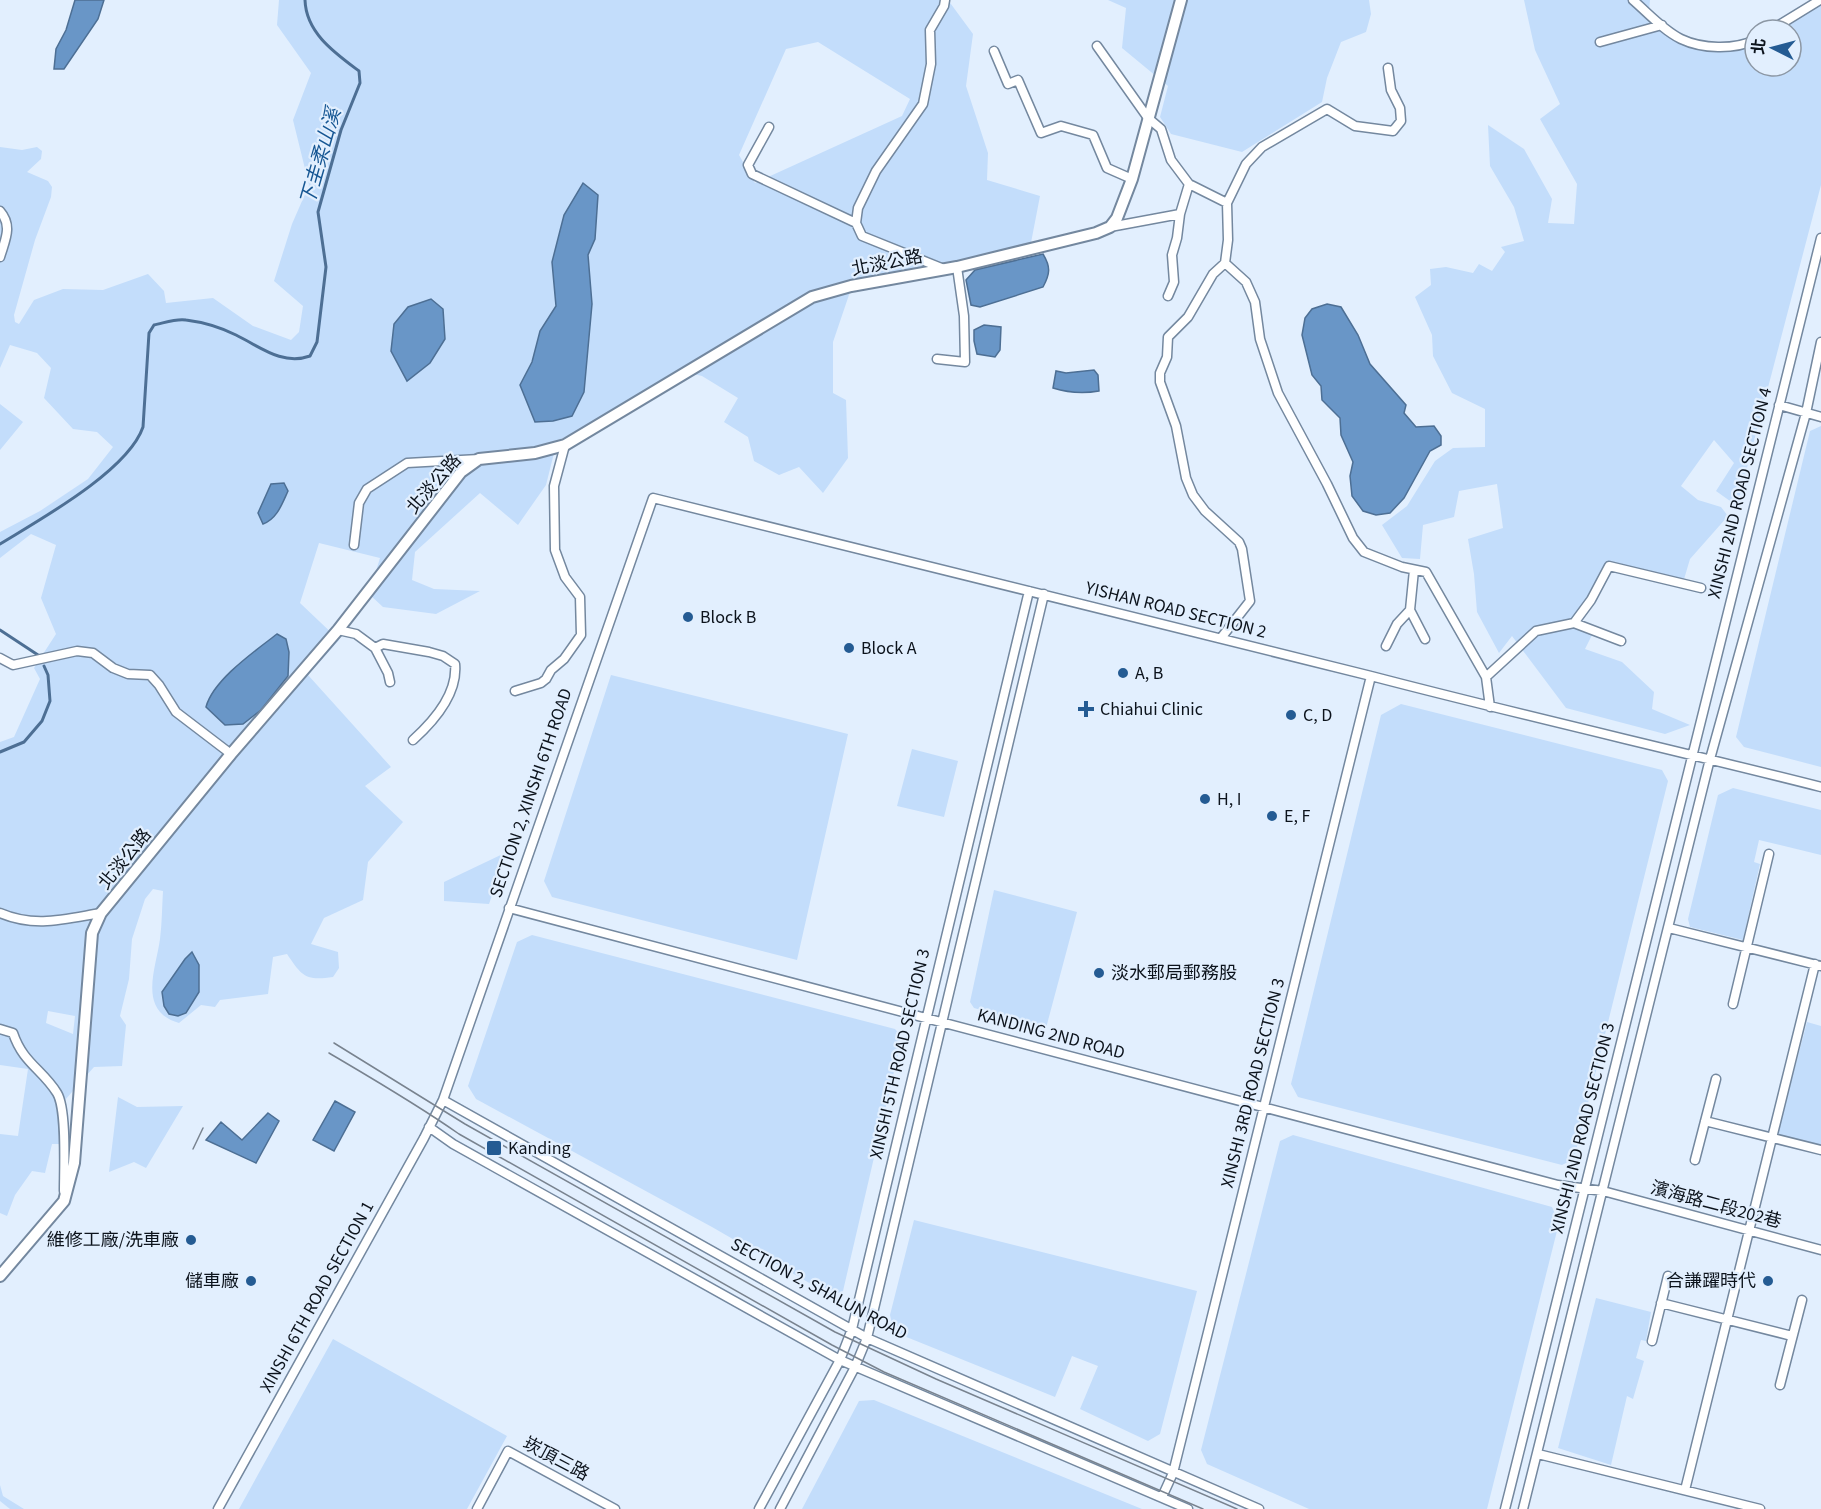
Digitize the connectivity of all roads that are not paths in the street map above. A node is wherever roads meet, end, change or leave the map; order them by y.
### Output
1 (945, 0) edge
2 (1181, 0) edge
3 (1633, 0) edge
4 (1820, 0) edge
5 (1791, 18) edge
6 (1662, 25) junction
7 (1600, 42) dead end
8 (1743, 43) edge
9 (1097, 46) dead end
10 (994, 51) dead end
11 (1388, 68) dead end
12 (1148, 118) junction
13 (769, 127) dead end
14 (1132, 179) junction
15 (1189, 184) junction
16 (1227, 203) junction
17 (0, 211) edge
18 (1180, 214) junction
19 (856, 223) junction
20 (1110, 227) junction
21 (1821, 238) edge
22 (0, 257) edge
23 (1225, 263) junction
24 (957, 267) junction
25 (944, 269) junction
26 (1168, 296) dead end
27 (1821, 342) edge
28 (937, 359) dead end
29 (1779, 405) junction
30 (1806, 413) junction
31 (1821, 417) edge
32 (565, 445) junction
33 (479, 459) junction
34 (653, 498) joint
35 (354, 545) dead end
36 (1414, 570) junction
37 (1701, 588) dead end
38 (1029, 591) junction
39 (1044, 594) junction
40 (1410, 610) junction
41 (1574, 623) junction
42 (338, 630) junction
43 (1221, 638) junction
44 (1425, 639) dead end
45 (1621, 641) dead end
46 (1386, 646) dead end
47 (375, 648) junction
48 (0, 658) edge
49 (1371, 676) junction
50 (1486, 677) junction
51 (390, 682) dead end
52 (515, 691) dead end
53 (1490, 707) junction
54 (413, 740) dead end
55 (231, 754) junction
56 (1691, 755) junction
57 (1710, 759) junction
58 (1821, 787) edge
59 (1769, 854) dead end
60 (509, 908) junction
61 (0, 913) edge
62 (101, 913) junction
63 (1669, 928) junction
64 (1745, 947) junction
65 (1818, 965) edge
66 (1733, 1004) dead end
67 (925, 1018) junction
68 (943, 1022) junction
69 (0, 1029) edge
70 (1716, 1079) dead end
71 (443, 1100) junction
72 (1264, 1107) junction
73 (1705, 1121) junction
74 (429, 1127) junction
75 (1772, 1138) junction
76 (1821, 1150) edge
77 (1695, 1160) dead end
78 (1586, 1190) junction
79 (1603, 1191) junction
80 (64, 1201) junction
81 (1747, 1230) junction
82 (1821, 1251) edge
83 (0, 1276) edge
84 (1668, 1276) dead end
85 (1802, 1300) dead end
86 (1661, 1304) junction
87 (1727, 1320) junction
88 (852, 1329) junction
89 (1792, 1336) junction
90 (867, 1338) junction
91 (1652, 1341) dead end
92 (840, 1359) junction
93 (855, 1366) junction
94 (1780, 1384) dead end
95 (1538, 1454) junction
96 (1173, 1473) junction
97 (1684, 1490) junction
98 (1162, 1497) junction
99 (218, 1509) edge
100 (477, 1509) edge
101 (615, 1509) edge
102 (759, 1509) edge
103 (780, 1509) edge
104 (1188, 1509) edge
105 (1259, 1509) edge
106 (1505, 1509) edge
107 (1523, 1509) edge
108 (1760, 1509) edge

1 - 19 street
2 - 12 main road
3 - 6 street
4 - 5 street
6 - 7 street
6 - 8 street
9 - 12 street
10 - 14 street
11 - 16 street
12 - 14 main road
12 - 15 street
13 - 19 street
14 - 20 main road
15 - 16 street
15 - 18 street
16 - 23 street
17 - 22 street
18 - 20 street
18 - 26 street
19 - 25 street
20 - 24 main road, 北淡公路
21 - 29 street, XINSHI 2ND ROAD SECTION 4
23 - 36 street
23 - 43 street
24 - 25 main road, 北淡公路
24 - 28 street
25 - 32 main road, 北淡公路
27 - 30 street
29 - 30 street
29 - 56 street, XINSHI 2ND ROAD SECTION 4
30 - 31 street
30 - 57 street
32 - 33 main road, 北淡公路
32 - 52 street
33 - 35 street
33 - 42 main road, 北淡公路
34 - 38 street, YISHAN ROAD SECTION 2
34 - 60 street, SECTION 2, XINSHI 6TH ROAD
36 - 40 street
36 - 50 street
37 - 41 street
38 - 39 street, YISHAN ROAD SECTION 2
38 - 67 street, XINSHI 5TH ROAD SECTION 3
39 - 43 street, YISHAN ROAD SECTION 2
39 - 68 street, XINSHI 5TH ROAD SECTION 3
40 - 44 street
40 - 46 street
41 - 45 street
41 - 50 street
42 - 47 street
42 - 55 main road, 北淡公路
43 - 49 street, YISHAN ROAD SECTION 2
47 - 51 street
47 - 54 street
48 - 55 street
49 - 53 street, YISHAN ROAD SECTION 2
49 - 72 street, XINSHI 3RD ROAD SECTION 3
50 - 53 street
53 - 56 street, YISHAN ROAD SECTION 2
55 - 62 main road, 北淡公路
56 - 57 street, YISHAN ROAD SECTION 2
56 - 78 street, XINSHI 2ND ROAD SECTION 3
57 - 58 street, YISHAN ROAD SECTION 2
57 - 63 street, XINSHI 2ND ROAD SECTION 3
59 - 64 street
60 - 67 street, KANDING 2ND ROAD
60 - 71 street, SECTION 2, XINSHI 6TH ROAD
61 - 62 street
62 - 80 main road, 北淡公路
63 - 64 street
63 - 79 street, XINSHI 2ND ROAD SECTION 3
64 - 65 street
64 - 66 street
65 - 75 street
67 - 68 street, KANDING 2ND ROAD
67 - 88 street, XINSHI 5TH ROAD SECTION 3
68 - 72 street, KANDING 2ND ROAD
68 - 90 street, XINSHI 5TH ROAD SECTION 3
69 - 80 street
70 - 73 street
71 - 74 street, XINSHI 6TH ROAD SECTION 1
71 - 88 street, SECTION 2, SHALUN ROAD
72 - 78 street, KANDING 2ND ROAD
72 - 96 street, XINSHI 3RD ROAD SECTION 3
73 - 75 street
73 - 77 street
74 - 92 street
74 - 99 street, XINSHI 6TH ROAD SECTION 1
75 - 76 street
75 - 81 street
78 - 79 street, 濱海路二段202巷
78 - 106 street, XINSHI 2ND ROAD SECTION 3
79 - 81 street, 濱海路二段202巷
79 - 95 street, XINSHI 2ND ROAD SECTION 3
80 - 83 main road, 北淡公路
81 - 82 street, 濱海路二段202巷
81 - 87 street
84 - 86 street
85 - 89 street
86 - 87 street
86 - 91 street
87 - 89 street
87 - 97 street
88 - 90 street, SECTION 2, SHALUN ROAD
88 - 92 street, XINSHI 5TH ROAD SECTION 3
89 - 94 street
90 - 93 street, XINSHI 5TH ROAD SECTION 3
90 - 96 street, SECTION 2, SHALUN ROAD
92 - 93 street
92 - 102 street, XINSHI 5TH ROAD SECTION 3
93 - 98 street
93 - 103 street, XINSHI 5TH ROAD SECTION 3
95 - 97 street
95 - 107 street, XINSHI 2ND ROAD SECTION 3
96 - 98 street, XINSHI 3RD ROAD SECTION 3
96 - 105 street, SECTION 2, SHALUN ROAD
97 - 108 street
98 - 104 street
100 - 101 street, 崁頂三路

